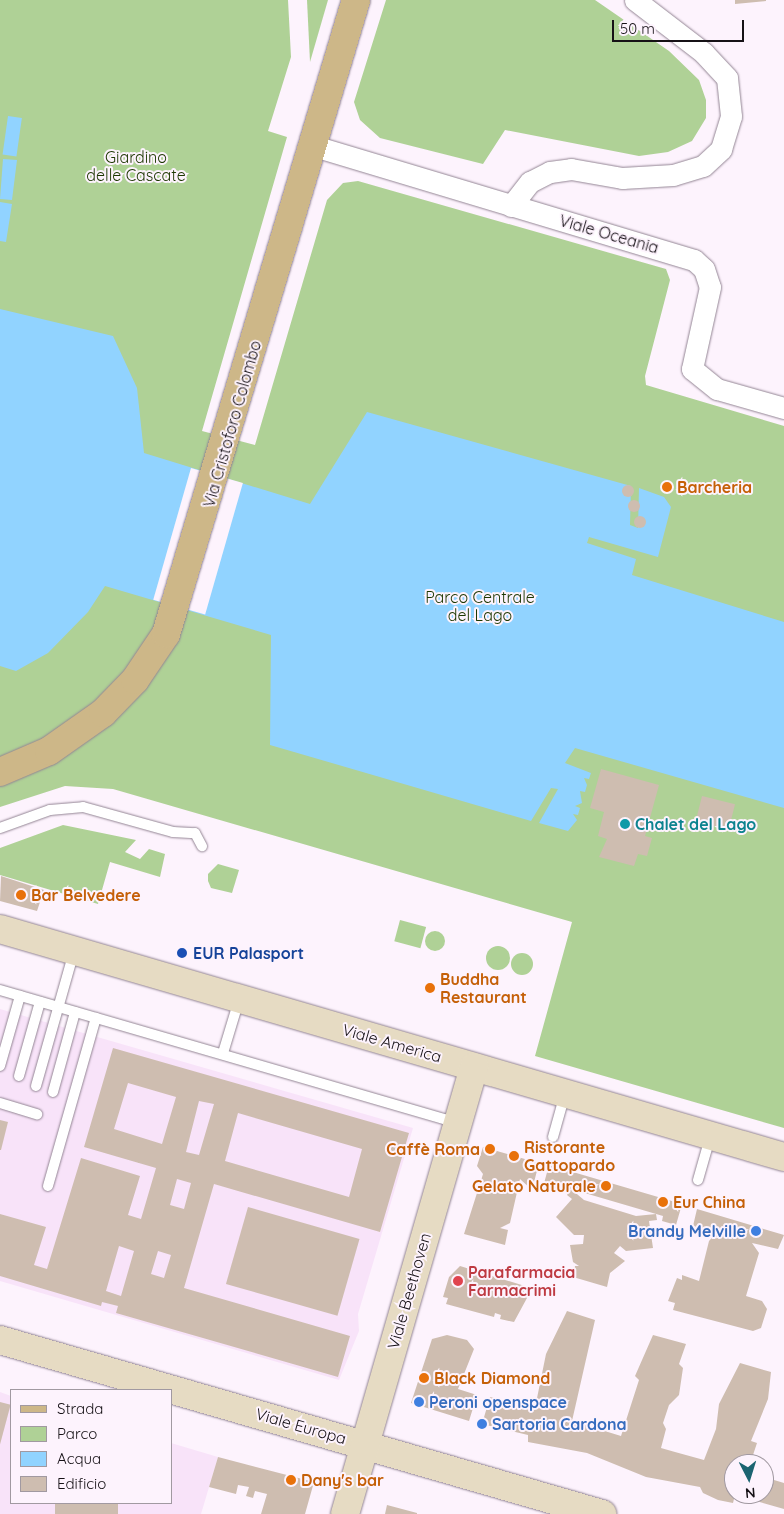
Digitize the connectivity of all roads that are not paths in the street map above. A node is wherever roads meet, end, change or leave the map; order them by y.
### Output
1 (356, 0) edge
2 (635, 0) edge
3 (314, 146) junction
4 (511, 206) junction
5 (784, 408) edge
6 (0, 772) edge
7 (0, 828) edge
8 (202, 846) dead end
9 (0, 929) edge
10 (74, 951) junction
11 (0, 990) edge
12 (20, 996) junction
13 (239, 999) junction
14 (40, 1002) junction
15 (58, 1007) junction
16 (74, 1012) junction
17 (96, 1018) junction
18 (223, 1053) junction
19 (0, 1066) edge
20 (474, 1067) junction
21 (19, 1076) dead end
22 (36, 1086) dead end
23 (53, 1092) dead end
24 (566, 1094) junction
25 (0, 1103) edge
26 (37, 1114) dead end
27 (458, 1123) junction
28 (711, 1136) junction
29 (553, 1137) dead end
30 (784, 1157) edge
31 (698, 1180) dead end
32 (48, 1186) dead end
33 (0, 1340) edge
34 (172, 1389) edge
35 (172, 1389) edge
36 (365, 1444) junction
37 (345, 1514) edge
38 (602, 1514) edge

1 - 3 main road, Via Cristoforo Colombo
2 - 4 street
3 - 4 street, Viale Oceania
3 - 6 main road, Via Cristoforo Colombo
4 - 5 street, Viale Oceania
7 - 8 lane
9 - 10 street, Viale America
10 - 13 street, Viale America
10 - 15 lane
11 - 12 lane
12 - 14 lane
12 - 19 lane
13 - 18 lane
13 - 20 street, Viale America
14 - 15 lane
14 - 21 lane
15 - 16 lane
15 - 22 lane
16 - 17 lane
16 - 23 lane
17 - 18 lane
17 - 32 lane
18 - 27 lane
20 - 24 street, Viale America
20 - 27 street, Viale Beethoven
24 - 28 street, Viale America
24 - 29 lane
25 - 26 lane
27 - 36 street, Viale Beethoven
28 - 30 street, Viale America
28 - 31 lane
33 - 35 street, Viale Europa
34 - 36 street, Viale Europa
36 - 37 street, Viale Beethoven
36 - 38 street, Viale Europa

